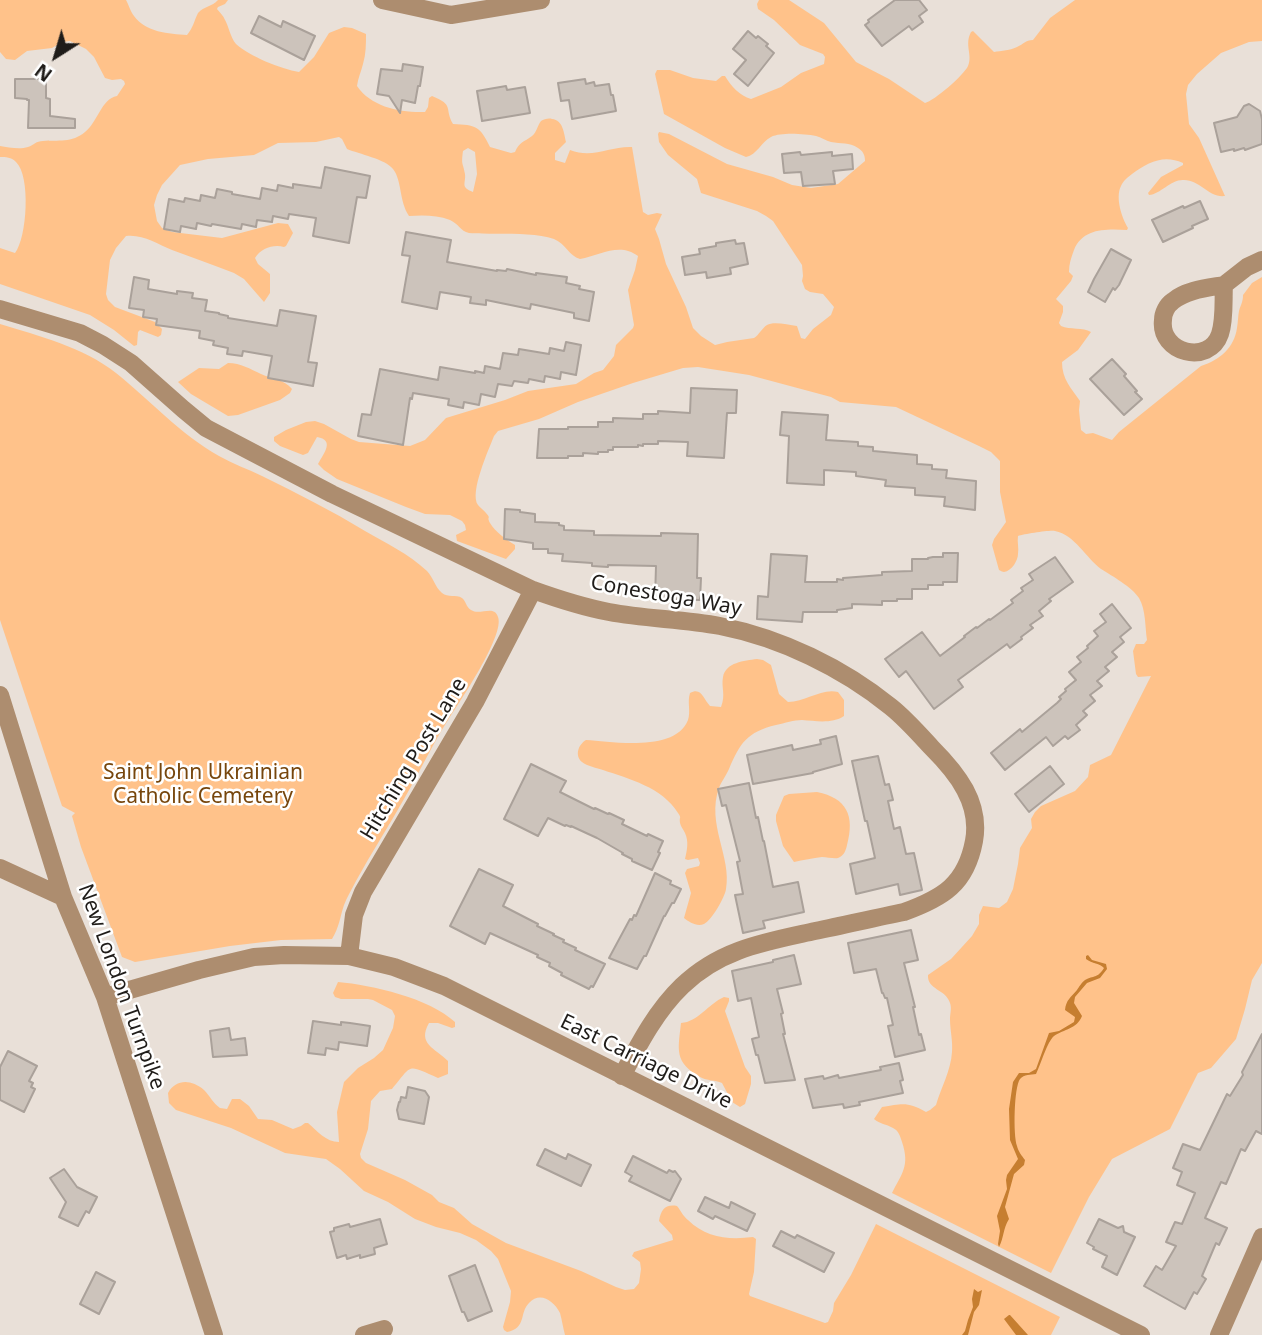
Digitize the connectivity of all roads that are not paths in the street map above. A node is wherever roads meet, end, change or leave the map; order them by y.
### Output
1 (382, 0) edge
2 (541, 0) edge
3 (1262, 260) edge
4 (1224, 285) dead end
5 (0, 309) edge
6 (533, 590) junction
7 (0, 695) edge
8 (0, 868) edge
9 (63, 897) junction
10 (349, 957) junction
11 (105, 997) junction
12 (622, 1076) junction
13 (1262, 1237) edge
14 (384, 1329) dead end
15 (214, 1335) edge
16 (363, 1335) edge
17 (1141, 1335) edge
18 (1219, 1335) edge

1 - 2 street
3 - 4 street
5 - 6 street, Conestoga Way
6 - 10 street, Hitching Post Lane
6 - 12 street, Conestoga Way
7 - 9 street, New London Turnpike
8 - 9 street
9 - 11 street, New London Turnpike
10 - 11 street, East Carriage Drive
10 - 12 street, East Carriage Drive
11 - 15 street, New London Turnpike
12 - 17 street, East Carriage Drive
13 - 18 street
14 - 16 street

